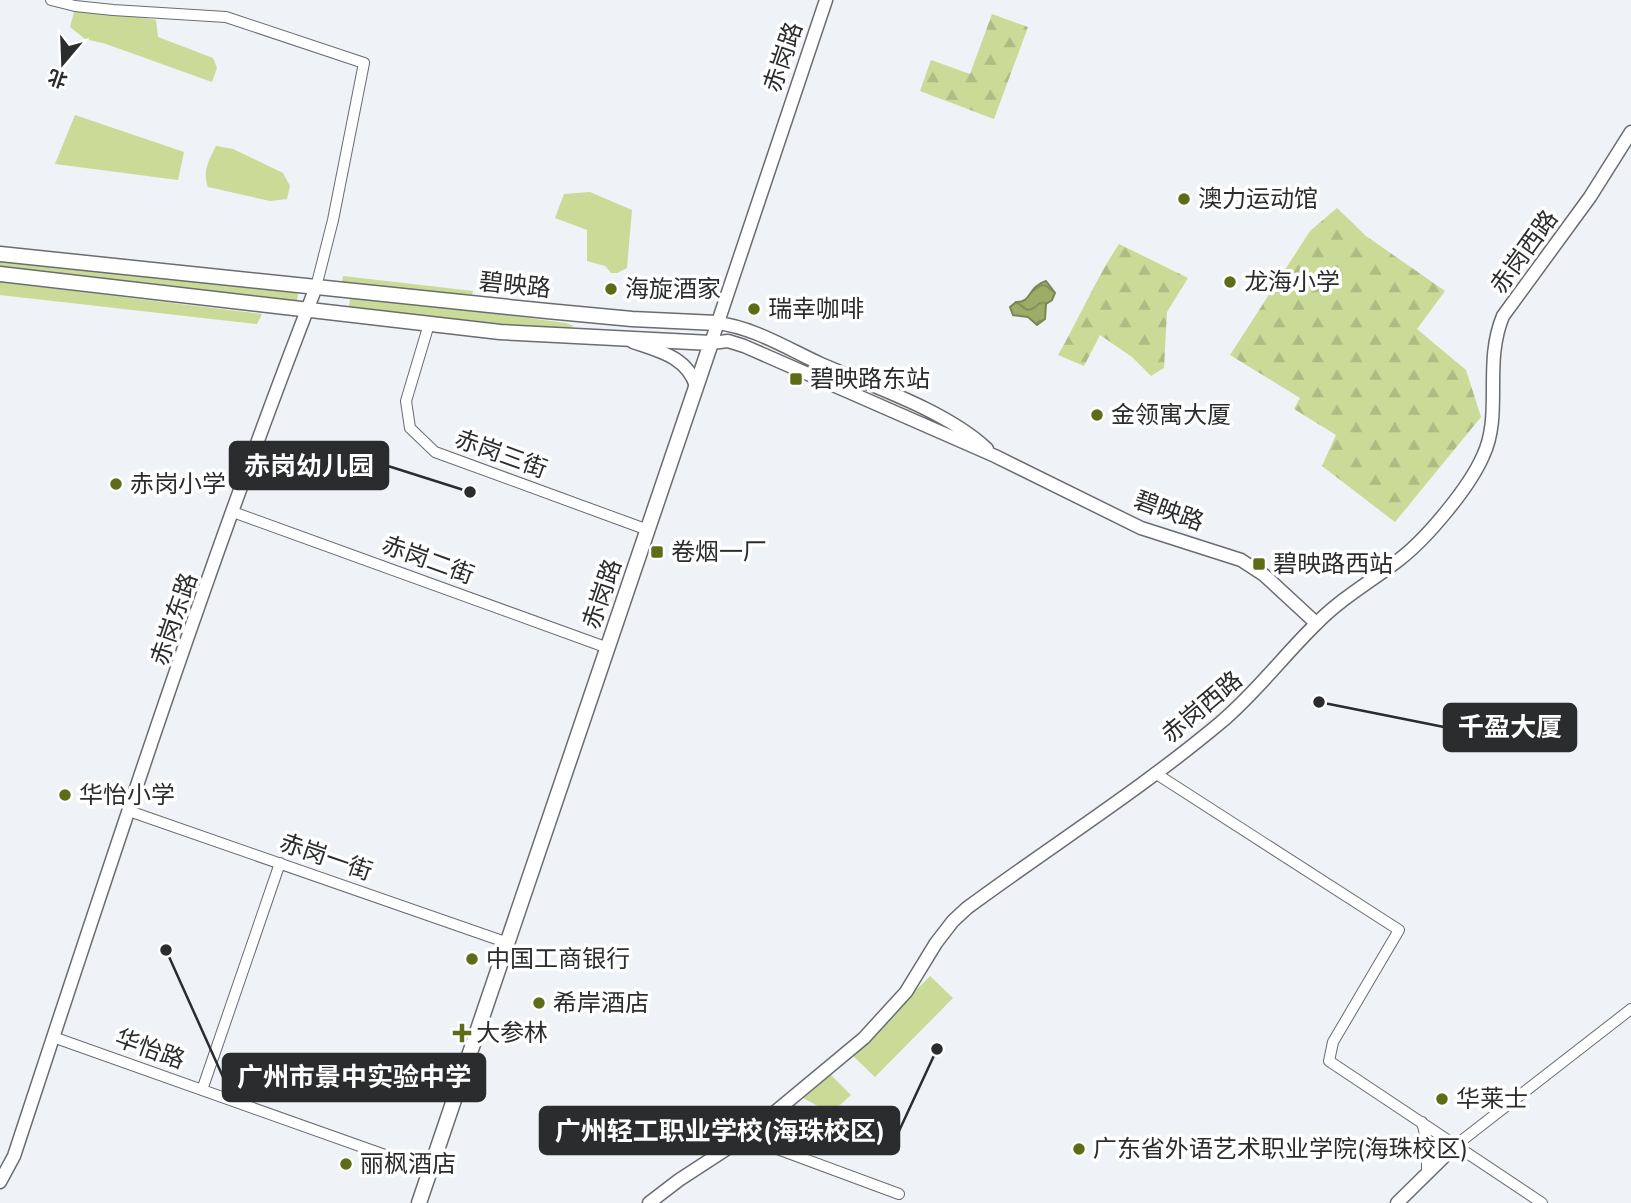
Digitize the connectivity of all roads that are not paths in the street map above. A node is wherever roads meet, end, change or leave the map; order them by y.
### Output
1 (51, 0) edge
2 (826, 0) edge
3 (76, 3) edge
4 (1631, 132) edge
5 (0, 254) edge
6 (0, 274) edge
7 (316, 287) junction
8 (307, 310) junction
9 (717, 323) junction
10 (429, 324) junction
11 (622, 339) junction
12 (711, 343) junction
13 (696, 386) junction
14 (995, 456) junction
15 (233, 512) junction
16 (648, 530) junction
17 (1316, 623) junction
18 (608, 648) junction
19 (1155, 773) junction
20 (129, 811) junction
21 (280, 863) junction
22 (508, 943) junction
23 (1631, 1009) edge
24 (53, 1037) junction
25 (201, 1090) junction
26 (1422, 1122) junction
27 (745, 1137) junction
28 (1456, 1145) junction
29 (430, 1171) junction
30 (1427, 1173) junction
31 (0, 1182) edge
32 (900, 1194) dead end
33 (419, 1203) edge
34 (649, 1203) edge
35 (1397, 1203) edge
36 (1542, 1203) edge

1 - 3 street
2 - 9 street, 赤岗路
3 - 7 street, 赤岗东路
4 - 17 street, 赤岗西路
5 - 7 main road, 碧映路
6 - 8 main road, 碧映路
7 - 8 street, 赤岗东路
7 - 9 main road, 碧映路
8 - 10 main road, 碧映路
8 - 15 street, 赤岗东路
9 - 12 street, 赤岗路
9 - 14 street, 碧映路
10 - 11 main road, 碧映路
10 - 16 street, 赤岗三街
11 - 12 main road, 碧映路
11 - 13 street
12 - 13 main road, 赤岗路
12 - 14 street, 碧映路
13 - 16 main road, 赤岗路
14 - 17 street, 碧映路
15 - 18 street, 赤岗二街
15 - 20 street, 赤岗东路
16 - 18 main road, 赤岗路
17 - 19 street, 赤岗西路
18 - 22 main road, 赤岗路
19 - 26 street
19 - 27 street, 赤岗西路
20 - 21 street, 赤岗一街
20 - 24 street, 赤岗东路
21 - 22 street, 赤岗一街
21 - 25 street
22 - 29 main road, 赤岗路
23 - 28 street
24 - 25 street, 华怡路
24 - 31 street, 赤岗东路
25 - 29 street, 华怡路
26 - 28 street
26 - 30 street
27 - 32 street
27 - 34 street, 赤岗西路
28 - 30 street
28 - 36 street
29 - 33 main road, 赤岗路
30 - 35 street

